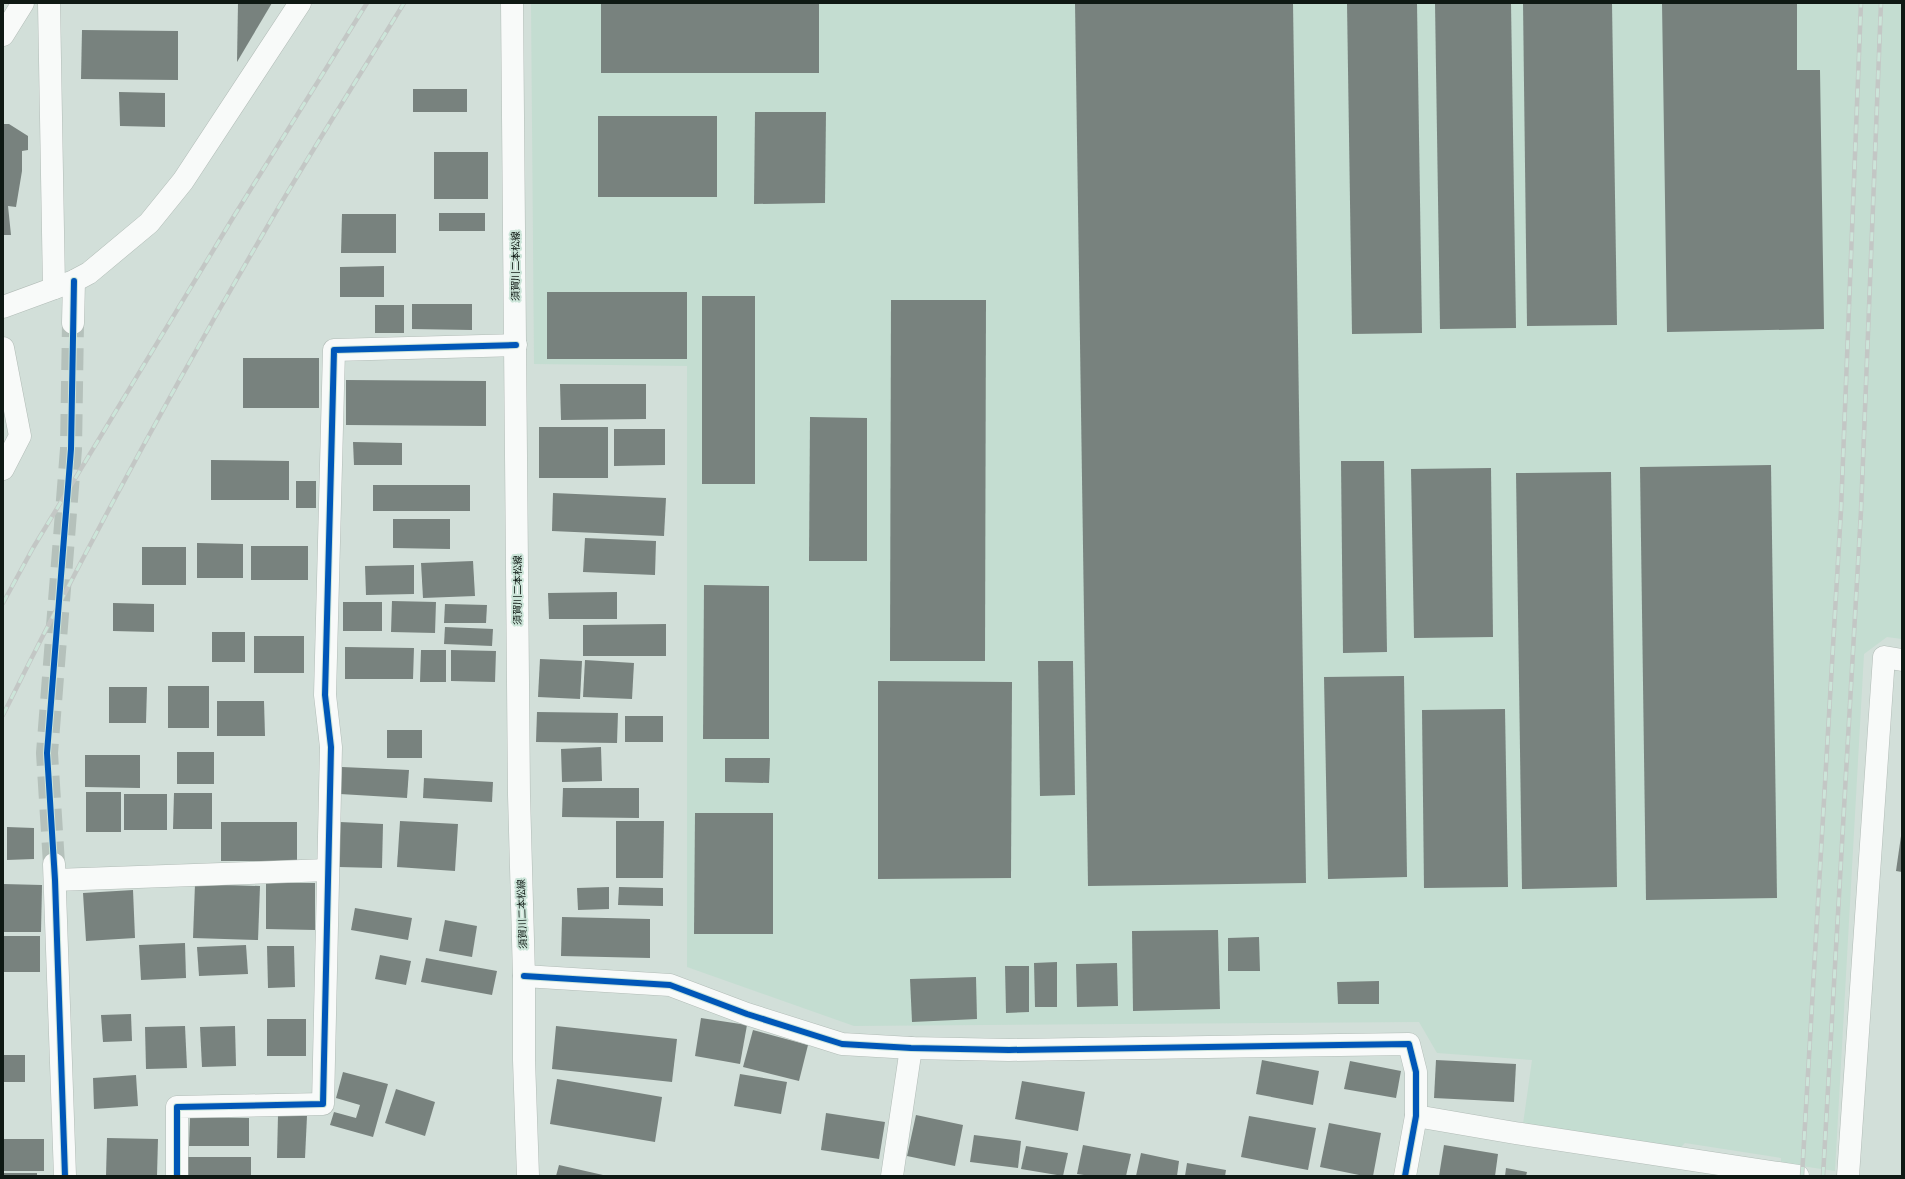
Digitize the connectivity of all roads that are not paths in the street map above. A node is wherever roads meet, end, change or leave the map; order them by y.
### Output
1 (23, 3) edge
2 (49, 3) edge
3 (300, 3) edge
4 (512, 3) edge
5 (3, 35) edge
6 (64, 285) junction
7 (3, 307) edge
8 (73, 323) tunnel mouth
9 (516, 345) junction
10 (3, 348) edge
11 (3, 469) edge
12 (1902, 660) edge
13 (328, 870) junction
14 (524, 976) junction
15 (912, 1048) junction
16 (1416, 1116) junction
17 (1763, 1173) edge
18 (65, 1176) edge
19 (177, 1176) edge
20 (528, 1176) edge
21 (892, 1176) edge
22 (1405, 1176) edge
23 (1798, 1176) edge
24 (1848, 1176) edge

1 - 5 street
2 - 6 street
3 - 6 street
4 - 9 street, 須賀川二本松線
6 - 7 street
6 - 8 street
9 - 13 street
9 - 14 street, 須賀川二本松線
10 - 11 street
12 - 24 street
13 - 18 street
13 - 19 street
14 - 15 street
14 - 20 street, 須賀川二本松線
15 - 16 street
15 - 21 street
16 - 17 street
16 - 22 street
17 - 23 street

